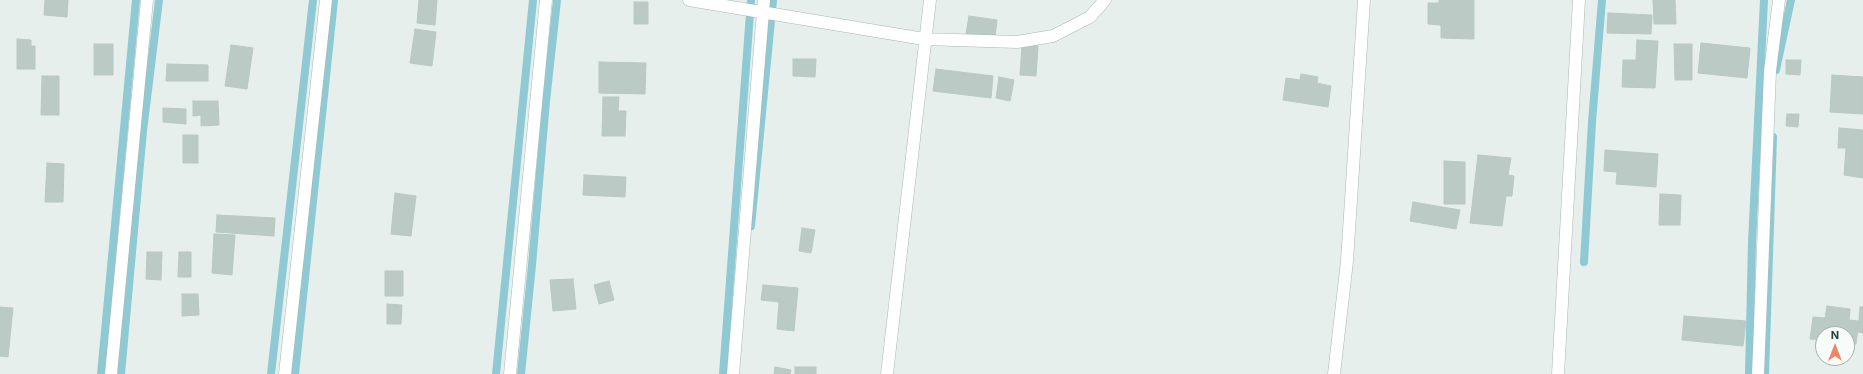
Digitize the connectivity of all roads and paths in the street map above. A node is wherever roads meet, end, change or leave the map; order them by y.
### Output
1 (147, 0) edge
2 (326, 0) edge
3 (546, 0) edge
4 (689, 0) edge
5 (930, 0) edge
6 (1105, 0) edge
7 (1364, 0) edge
8 (1579, 0) edge
9 (1779, 0) edge
10 (763, 6) edge
11 (924, 39) junction
12 (111, 374) edge
13 (285, 374) edge
14 (510, 374) edge
15 (733, 374) edge
16 (887, 374) edge
17 (1334, 374) edge
18 (1558, 374) edge
19 (1758, 374) edge

1 - 12 street
2 - 13 street
3 - 14 street
4 - 10 street
5 - 11 street
6 - 11 street
7 - 17 street
8 - 18 street
9 - 19 street
10 - 11 street
10 - 15 street
11 - 16 street

